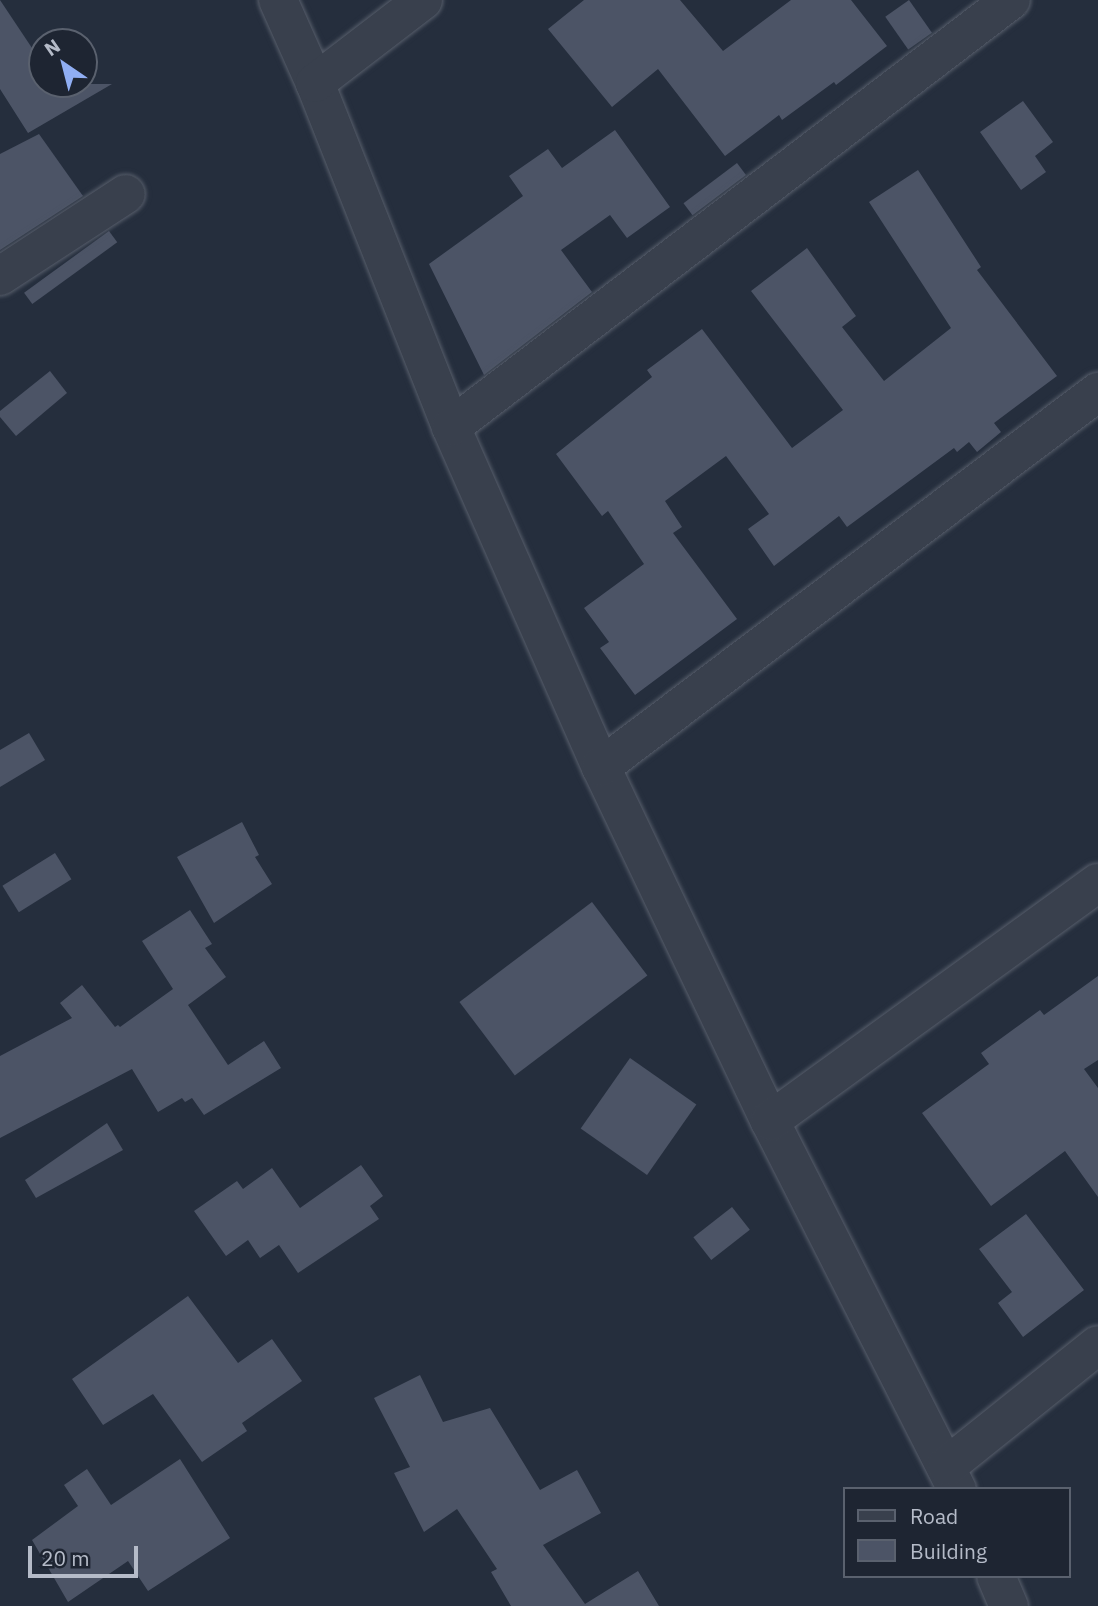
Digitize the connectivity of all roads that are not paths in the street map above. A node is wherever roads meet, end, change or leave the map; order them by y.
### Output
1 (278, 0) edge
2 (423, 0) edge
3 (1011, 0) edge
4 (315, 83) junction
5 (126, 194) dead end
6 (0, 276) edge
7 (1098, 392) edge
8 (451, 427) junction
9 (601, 767) junction
10 (1098, 883) edge
11 (770, 1121) junction
12 (1098, 1346) edge
13 (952, 1477) edge
14 (997, 1578) edge
15 (1009, 1606) edge

1 - 4 street
2 - 4 street
3 - 8 street
4 - 8 street
5 - 6 street
7 - 9 street
8 - 9 street
9 - 11 street
10 - 11 street
11 - 13 street
12 - 13 street
14 - 15 street

